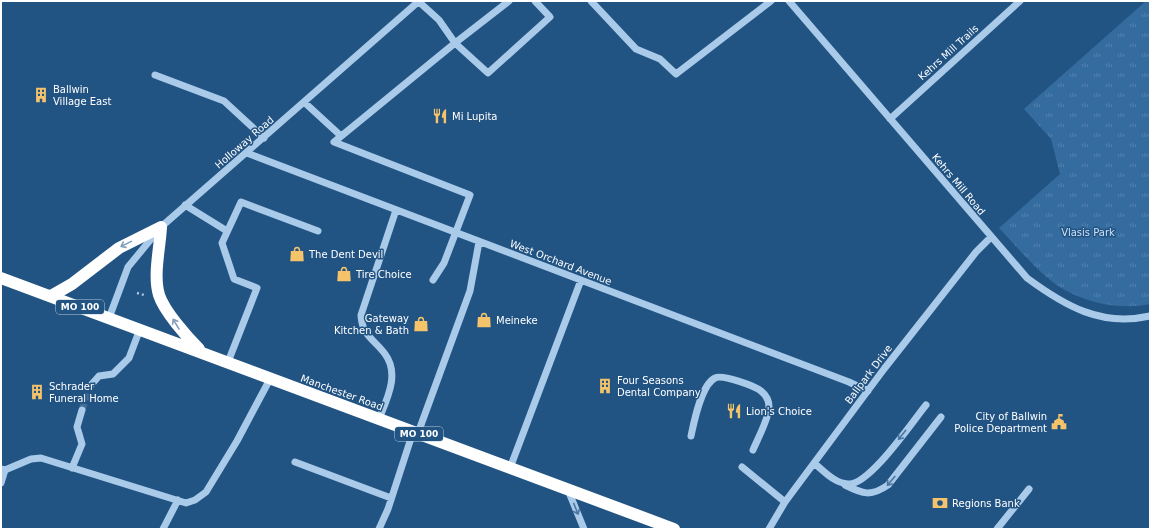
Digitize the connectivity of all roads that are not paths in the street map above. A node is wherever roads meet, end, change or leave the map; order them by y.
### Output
1 (419, 1) edge
2 (509, 1) edge
3 (535, 1) edge
4 (591, 1) edge
5 (771, 1) edge
6 (789, 1) edge
7 (1020, 1) edge
8 (455, 42) junction
9 (156, 75) dead end
10 (304, 102) junction
11 (890, 119) junction
12 (341, 136) junction
13 (264, 138) junction
14 (247, 153) junction
15 (186, 205) junction
16 (396, 210) junction
17 (161, 227) junction
18 (227, 231) junction
19 (318, 231) dead end
20 (455, 232) junction
21 (991, 237) junction
22 (479, 242) junction
23 (1, 278) edge
24 (433, 280) dead end
25 (581, 280) junction
26 (51, 296) junction
27 (1150, 316) edge
28 (108, 318) junction
29 (140, 329) junction
30 (203, 352) junction
31 (228, 362) junction
32 (270, 378) junction
33 (91, 385) tunnel mouth
34 (868, 391) junction
35 (926, 405) dead end
36 (82, 410) tunnel mouth
37 (941, 417) dead end
38 (379, 419) junction
39 (416, 433) junction
40 (691, 436) dead end
41 (754, 450) dead end
42 (294, 462) dead end
43 (814, 463) junction
44 (742, 467) dead end
45 (72, 468) junction
46 (510, 468) junction
47 (3, 470) edge
48 (838, 482) junction
49 (1, 483) edge
50 (1030, 489) dead end
51 (568, 490) junction
52 (391, 498) junction
53 (178, 500) junction
54 (785, 502) junction
55 (655, 526) edge
56 (163, 529) edge
57 (379, 529) edge
58 (584, 529) edge
59 (674, 529) edge
60 (769, 529) edge
61 (997, 529) edge

1 - 8 street
1 - 10 street, Holloway Road
2 - 8 street
3 - 8 street
4 - 5 street
6 - 11 street, Kehrs Mill Road
7 - 11 street, Kehrs Mill Trails
8 - 12 street
9 - 13 street
10 - 12 street
10 - 13 street, Holloway Road
11 - 21 street, Kehrs Mill Road
12 - 20 street
13 - 14 street, Holloway Road
14 - 15 street, Holloway Road
14 - 16 street, West Orchard Avenue
15 - 17 street, Holloway Road
15 - 18 street
16 - 20 street, West Orchard Avenue
16 - 38 street
17 -> 26 highway
17 - 28 street, Holloway Road
30 -> 17 highway
18 - 19 street
18 - 31 street
20 - 22 street, West Orchard Avenue
20 - 24 street
21 - 27 street, Kehrs Mill Road
21 - 34 street, Ballpark Drive
22 - 25 street, West Orchard Avenue
22 - 39 street
23 - 26 highway, Manchester Road / MO 100
25 - 34 street, West Orchard Avenue
25 - 46 street
26 - 28 highway, Manchester Road / MO 100
28 - 29 highway, Manchester Road / MO 100
29 - 30 highway, Manchester Road / MO 100
29 - 33 street
30 - 31 highway, Manchester Road / MO 100
31 - 32 highway, Manchester Road / MO 100
32 - 38 highway, Manchester Road / MO 100
32 - 53 street
34 - 43 street, Ballpark Drive
35 -> 48 street
36 - 45 street
37 -> 48 street
38 - 39 highway, Manchester Road / MO 100
39 - 46 highway, Manchester Road / MO 100
39 - 52 street
40 - 41 street
42 - 52 street
43 - 48 street
43 - 54 street, Ballpark Drive
44 - 54 street
45 - 47 street
45 - 53 street
46 - 51 highway, Manchester Road / MO 100
47 - 49 street
50 - 61 street
51 - 55 highway, Manchester Road / MO 100
51 -> 58 street
52 - 57 street
53 - 56 street
54 - 60 street, Ballpark Drive
55 - 59 highway, Manchester Road / MO 100

